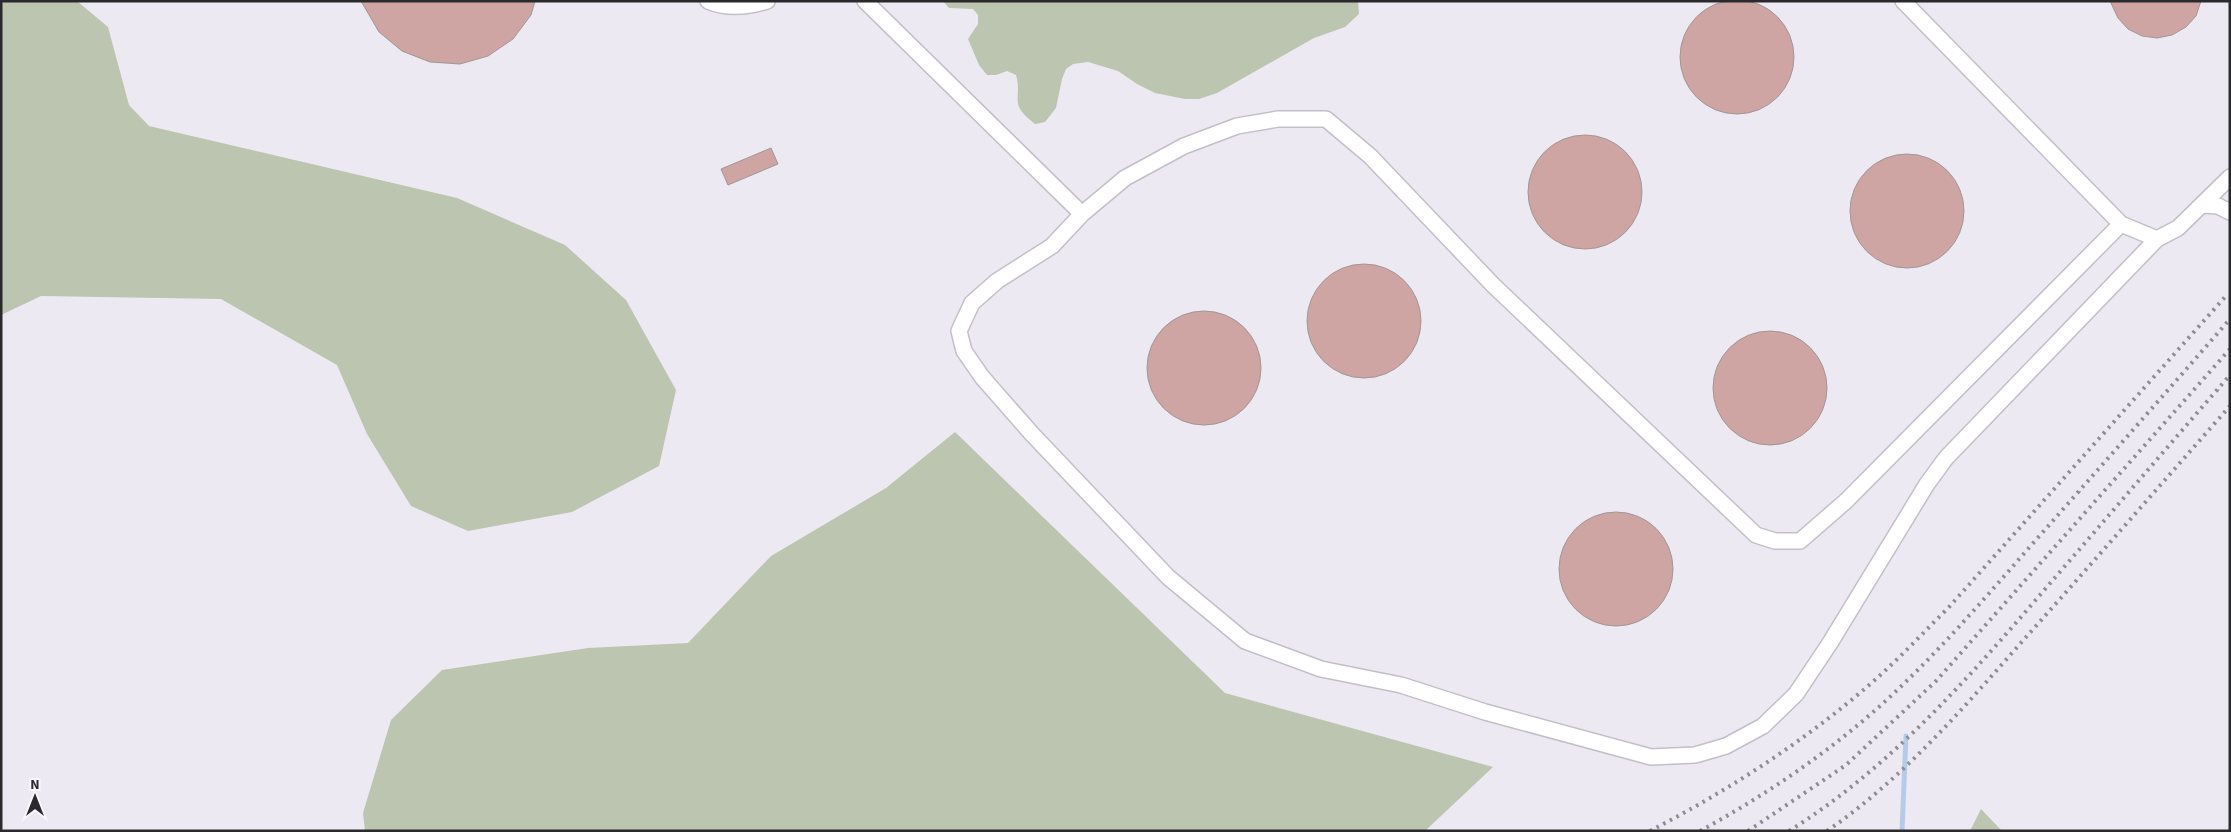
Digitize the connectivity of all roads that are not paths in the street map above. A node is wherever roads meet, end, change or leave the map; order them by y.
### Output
1 (708, 1) edge
2 (767, 1) edge
3 (865, 1) edge
4 (1903, 1) edge
5 (2230, 176) edge
6 (2202, 205) junction
7 (2230, 212) edge
8 (1082, 214) junction
9 (2121, 224) junction
10 (2157, 239) junction

1 - 2 lane
3 - 8 lane
4 - 9 lane
5 - 6 lane
6 - 7 lane
6 - 10 lane
8 - 9 lane
8 - 10 lane
9 - 10 lane

